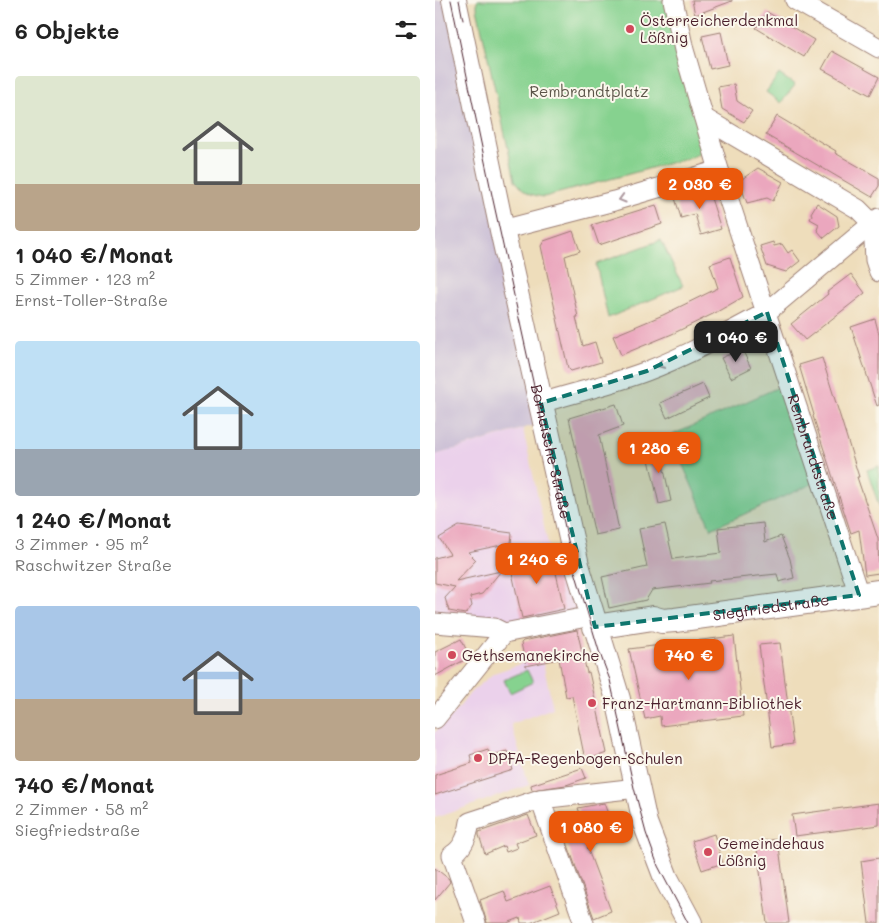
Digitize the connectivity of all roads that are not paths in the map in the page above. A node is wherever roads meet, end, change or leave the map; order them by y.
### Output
1 (454, 0) edge
2 (673, 0) edge
3 (795, 0) edge
4 (879, 48) edge
5 (704, 118) junction
6 (719, 170) junction
7 (876, 221) edge
8 (502, 230) junction
9 (879, 272) edge
10 (767, 312) junction
11 (541, 402) junction
12 (869, 594) edge
13 (435, 623) edge
14 (596, 628) junction
15 (504, 633) junction
16 (435, 719) edge
17 (637, 788) junction
18 (540, 799) junction
19 (443, 857) edge
20 (476, 923) edge
21 (584, 923) edge
22 (691, 923) edge

1 - 8 main road, Bornaische Straße
2 - 5 street, Rembrandtstraße
3 - 4 street
5 - 6 street, Rembrandtstraße
5 - 7 street
6 -> 8 street
6 - 10 street, Rembrandtstraße
7 - 9 street
7 - 10 street
8 - 11 main road, Bornaische Straße
10 -> 11 street
10 - 12 street, Rembrandtstraße
11 - 14 main road, Bornaische Straße
12 - 14 main road, Siegfriedstraße
13 - 15 street
14 - 15 street
14 - 17 main road, Bornaische Straße
15 - 16 street
17 - 18 street
17 - 22 main road, Bornaische Straße
18 - 19 street
18 - 21 street
19 - 20 street

